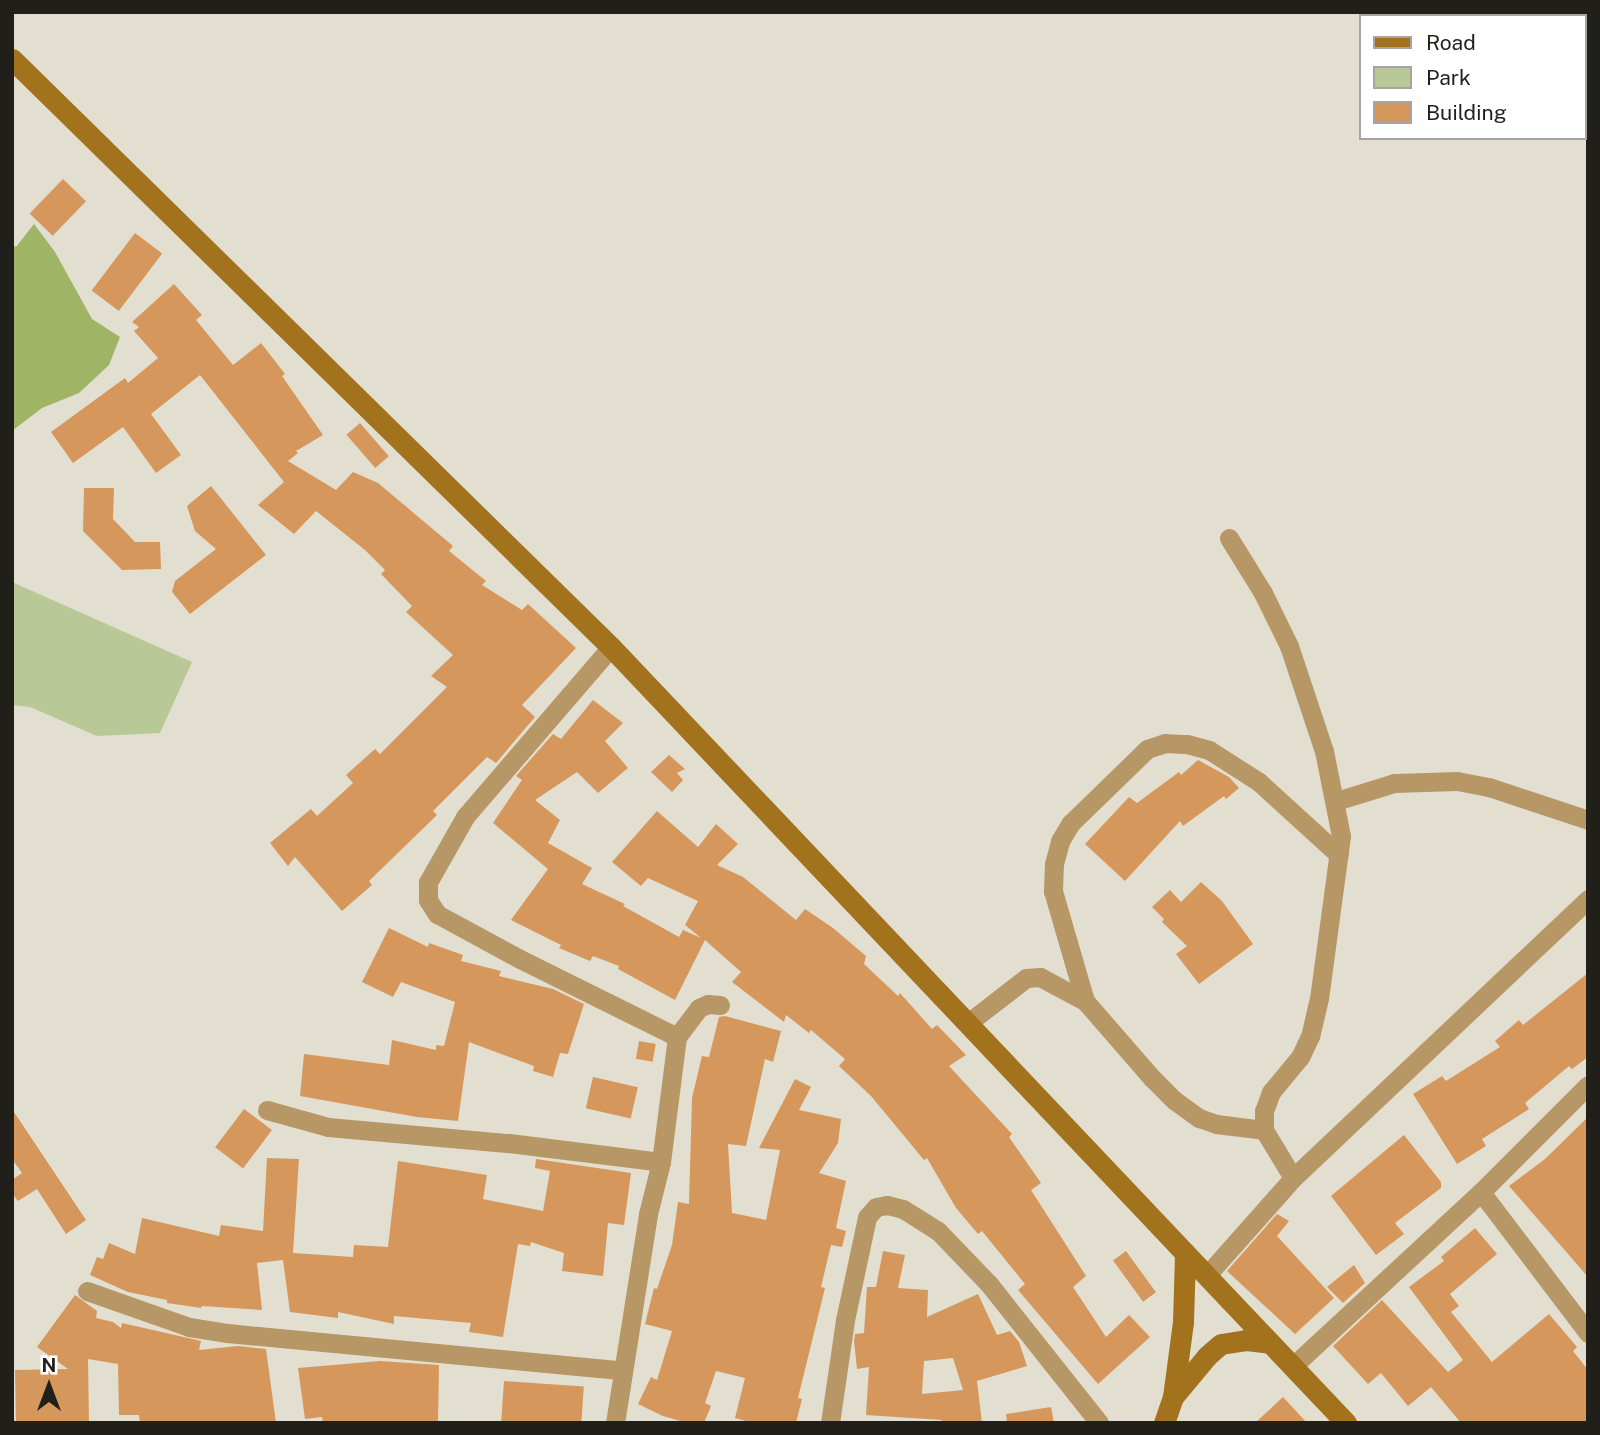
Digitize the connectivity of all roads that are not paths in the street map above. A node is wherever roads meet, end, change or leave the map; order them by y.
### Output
1 (12, 59) edge
2 (1229, 538) dead end
3 (611, 647) junction
4 (1336, 800) junction
5 (1588, 820) edge
6 (1339, 855) junction
7 (1588, 899) edge
8 (1085, 1001) junction
9 (720, 1005) dead end
10 (968, 1023) junction
11 (677, 1037) junction
12 (1588, 1085) edge
13 (267, 1110) dead end
14 (1264, 1130) junction
15 (661, 1162) junction
16 (1293, 1178) junction
17 (1480, 1192) junction
18 (1185, 1253) junction
19 (1207, 1275) junction
20 (87, 1291) dead end
21 (1588, 1333) edge
22 (1270, 1343) junction
23 (1293, 1366) junction
24 (622, 1370) junction
25 (1173, 1397) junction
26 (615, 1423) edge
27 (830, 1423) edge
28 (1099, 1423) edge
29 (1164, 1423) edge
30 (1346, 1423) edge

1 - 3 main road
2 - 4 street
3 - 10 main road
3 - 11 street
4 - 5 street
4 - 6 street
6 - 8 street
6 - 14 street
7 - 16 street
8 - 10 street
8 - 14 street
9 - 11 street
10 - 18 main road
11 - 15 street
12 - 17 street
13 - 15 street
14 - 16 street
15 - 24 street
16 - 19 street
17 - 21 street
17 - 23 street
18 - 19 main road
18 - 25 main road
19 - 22 main road
20 - 24 street
22 - 23 main road
22 - 25 main road
23 - 30 main road
24 - 26 street
25 - 29 main road
27 - 28 street

